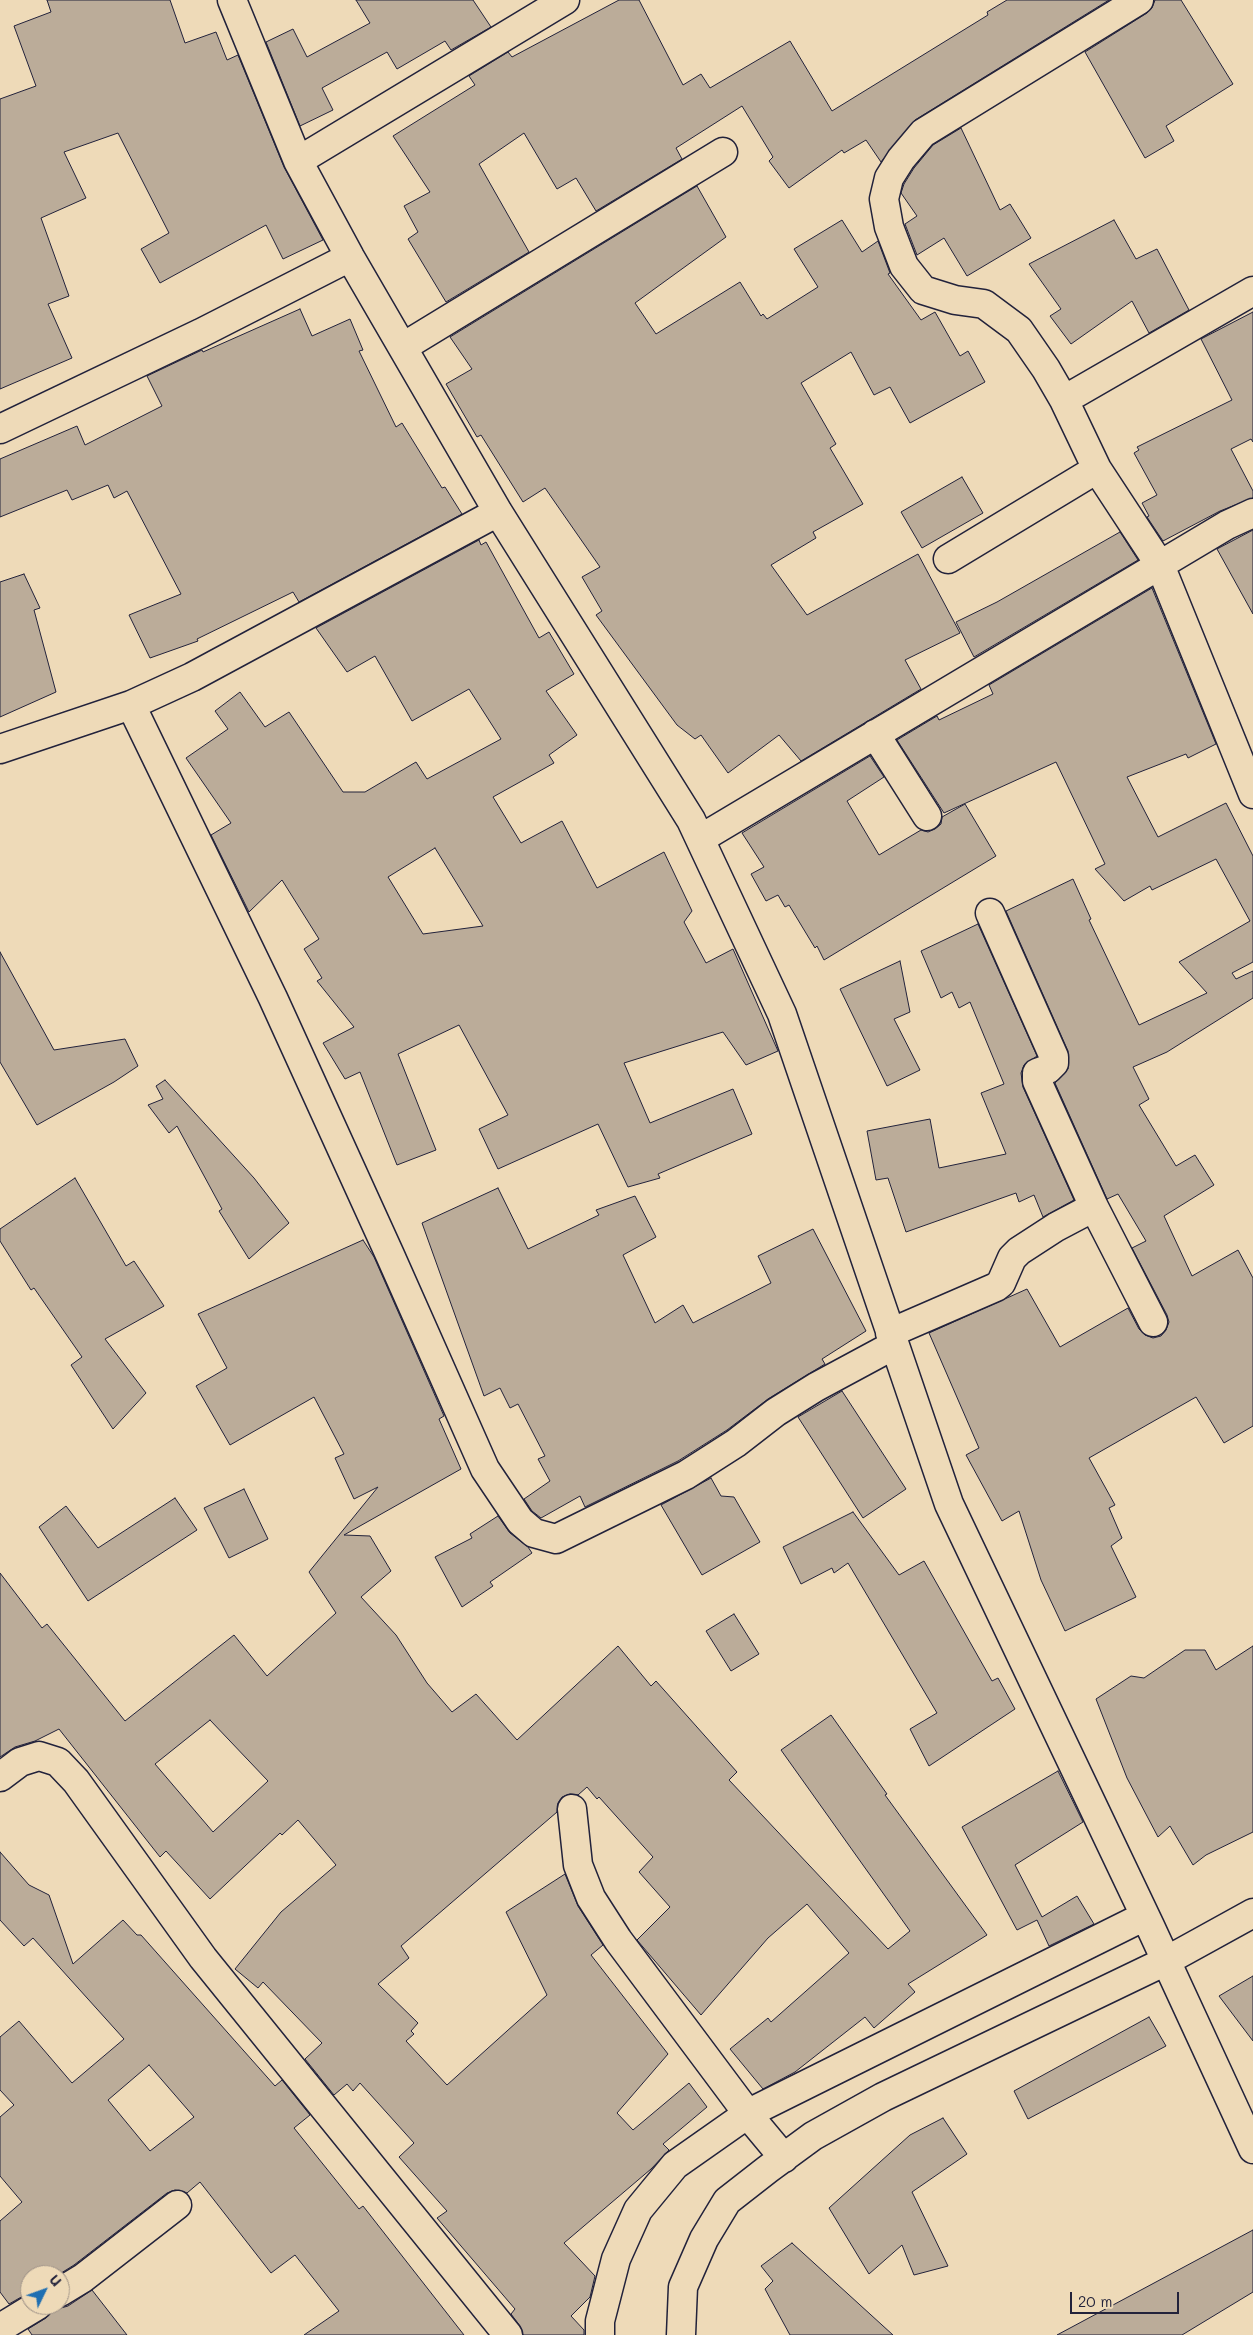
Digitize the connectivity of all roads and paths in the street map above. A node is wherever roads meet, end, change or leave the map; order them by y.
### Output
1 (232, 0) edge
2 (565, 0) edge
3 (1139, 0) edge
4 (723, 152) dead end
5 (298, 161) junction
6 (350, 256) junction
7 (1253, 291) edge
8 (403, 347) junction
9 (1064, 400) junction
10 (0, 429) edge
11 (1097, 470) junction
12 (498, 512) junction
13 (1253, 513) edge
14 (948, 559) dead end
15 (1160, 565) junction
16 (131, 705) junction
17 (875, 734) junction
18 (0, 749) edge
19 (1253, 794) edge
20 (927, 816) dead end
21 (700, 839) junction
22 (990, 914) dead end
23 (1094, 1207) junction
24 (1153, 1322) dead end
25 (892, 1339) junction
26 (0, 1777) edge
27 (572, 1810) dead end
28 (1253, 1913) edge
29 (1147, 1920) junction
30 (1164, 1956) junction
31 (752, 2117) junction
32 (1253, 2149) edge
33 (781, 2153) junction
34 (177, 2206) dead end
35 (70, 2286) edge
36 (21, 2315) edge
37 (0, 2328) edge
38 (508, 2335) edge
39 (600, 2335) edge
40 (681, 2335) edge

1 - 5 street
2 - 5 street
3 - 9 street
4 - 8 street
5 - 6 street
6 - 8 street
6 - 10 street
7 - 9 street
8 - 12 street
9 - 11 street
11 - 14 street
11 - 15 street
12 - 16 street
12 - 21 street
13 - 15 street
15 - 17 street
15 - 19 street
16 - 18 street
16 - 25 street
17 - 20 street
17 - 21 street
21 - 25 street
22 - 23 street
23 - 24 street
23 - 25 street
25 - 29 street
26 - 38 street
27 - 31 street
28 - 30 street
29 - 30 street
29 - 31 street
30 - 32 street
30 - 33 street
31 - 33 street
31 - 39 street
33 - 40 street
34 - 35 street
36 - 37 street

